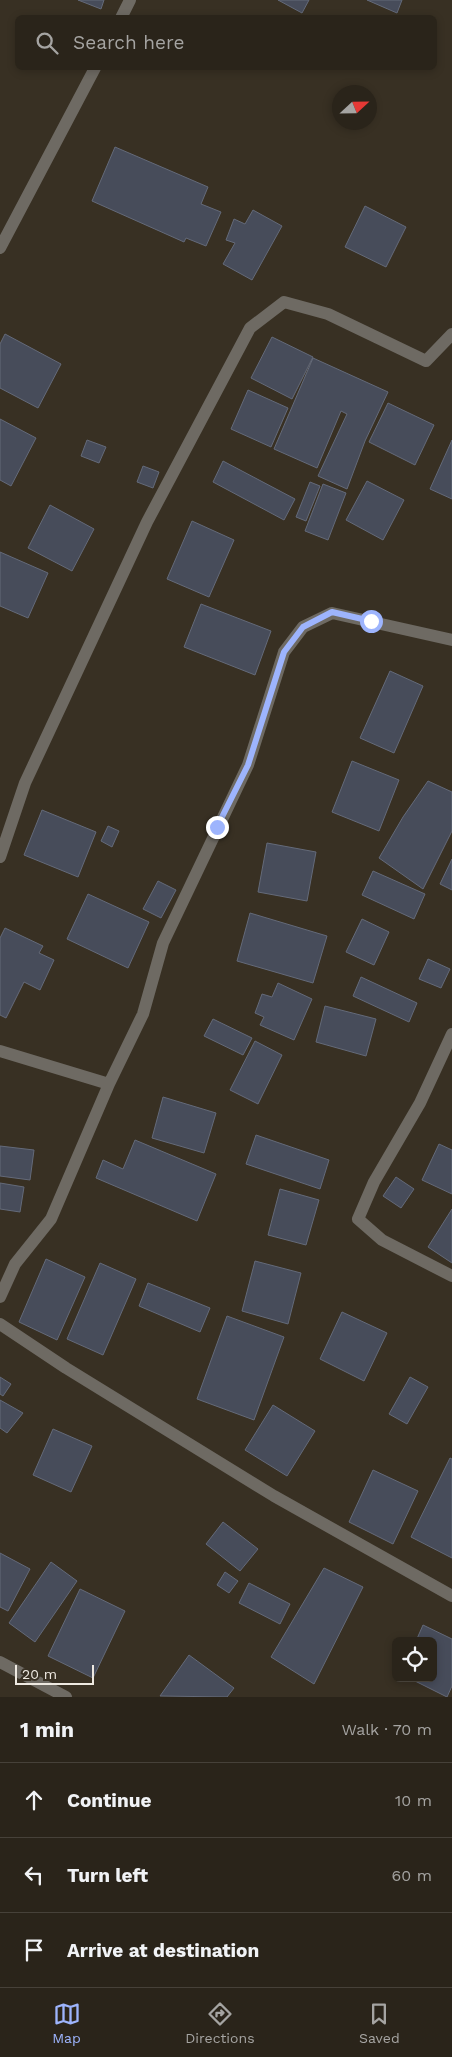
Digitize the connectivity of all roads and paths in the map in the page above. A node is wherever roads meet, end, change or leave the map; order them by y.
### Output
1 (130, 0) edge
2 (122, 15) edge
3 (93, 70) edge
4 (0, 248) edge
5 (452, 334) edge
6 (452, 640) edge
7 (0, 857) edge
8 (452, 1034) edge
9 (0, 1051) edge
10 (109, 1084) junction
11 (452, 1276) edge
12 (0, 1297) edge
13 (0, 1324) edge
14 (452, 1596) edge
15 (0, 1662) edge
16 (66, 1697) edge

1 - 2 street
3 - 4 street
5 - 7 street
6 - 10 street
8 - 11 street
9 - 10 street
10 - 12 street
13 - 14 street
15 - 16 street

